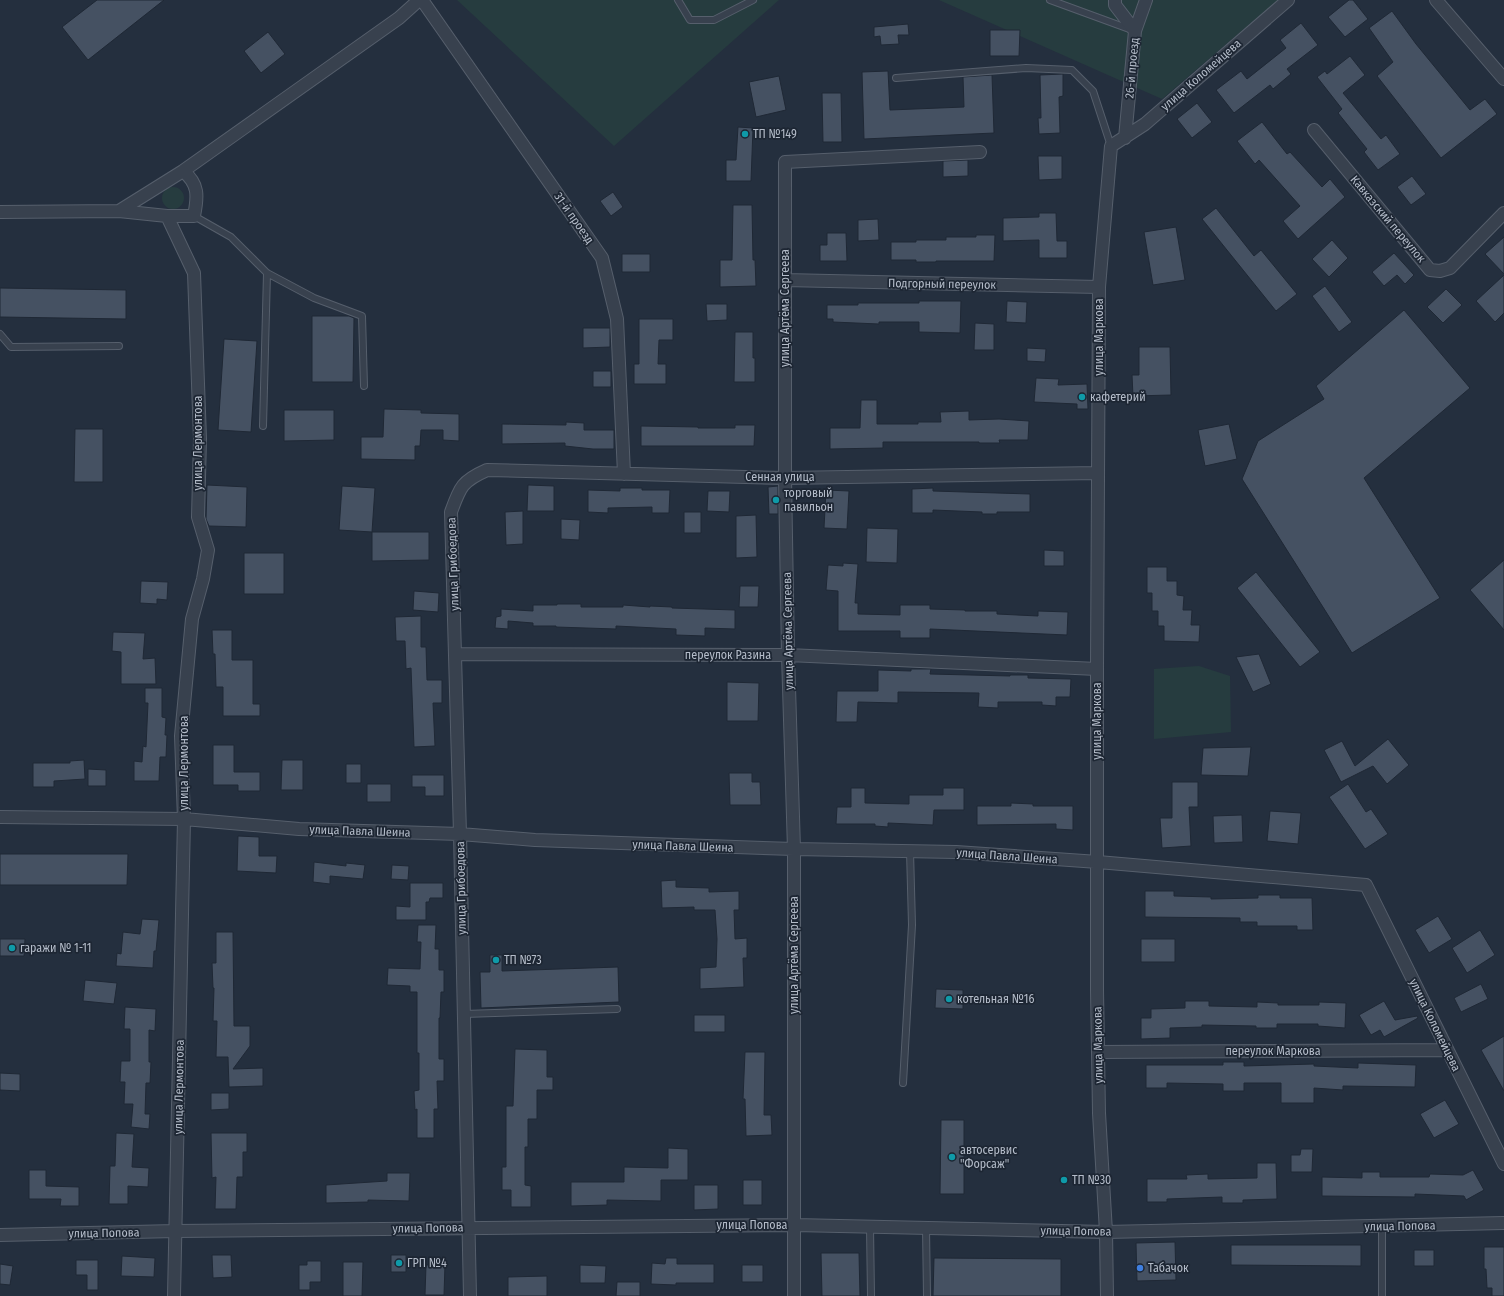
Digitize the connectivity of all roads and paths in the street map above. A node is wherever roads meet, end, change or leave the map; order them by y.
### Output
1 (420, 0) edge
2 (678, 0) edge
3 (753, 0) edge
4 (1050, 0) edge
5 (1115, 0) edge
6 (1146, 0) edge
7 (1288, 0) edge
8 (1436, 0) edge
9 (1135, 31) junction
10 (896, 78) dead end
11 (1504, 79) edge
12 (1314, 130) dead end
13 (1125, 138) junction
14 (1110, 146) junction
15 (980, 152) dead end
16 (183, 171) junction
17 (119, 211) junction
18 (0, 212) edge
19 (1504, 213) edge
20 (167, 216) junction
21 (194, 216) junction
22 (267, 273) junction
23 (785, 280) junction
24 (1099, 287) junction
25 (0, 334) edge
26 (119, 346) dead end
27 (364, 386) dead end
28 (263, 426) dead end
29 (1098, 473) junction
30 (624, 474) junction
31 (785, 478) junction
32 (464, 483) joint
33 (455, 654) junction
34 (788, 656) junction
35 (1097, 668) junction
36 (0, 817) edge
37 (184, 819) junction
38 (460, 834) junction
39 (794, 849) junction
40 (910, 852) junction
41 (1098, 862) junction
42 (1366, 885) joint
43 (617, 1009) dead end
44 (464, 1014) junction
45 (1447, 1050) junction
46 (1098, 1052) junction
47 (902, 1084) dead end
48 (1504, 1164) edge
49 (1504, 1223) edge
50 (795, 1225) junction
51 (1382, 1226) junction
52 (870, 1227) junction
53 (469, 1228) junction
54 (926, 1228) junction
55 (176, 1231) junction
56 (1106, 1232) junction
57 (0, 1235) edge
58 (174, 1296) edge
59 (470, 1296) edge
60 (794, 1296) edge
61 (871, 1296) edge
62 (926, 1296) edge
63 (1107, 1296) edge
64 (1382, 1296) edge

1 - 16 street
1 - 30 street, 31-й проезд
2 - 3 lane
4 - 9 lane
5 - 9 street
6 - 9 street, 26-й проезд
7 - 13 street, улица Коломейцева
8 - 11 street
9 - 13 street, 26-й проезд
10 - 14 lane
12 - 19 street, Кавказский переулок
13 - 14 street, улица Коломейцева
14 - 24 street, улица Маркова
15 - 23 street, улица Артёма Сергеева
16 - 17 street
16 - 21 street
17 - 18 street
17 - 20 street
20 - 21 street
20 - 37 street, улица Лермонтова
21 - 22 lane
22 - 27 lane
22 - 28 lane
23 - 24 street, Подгорный переулок
23 - 31 street, улица Артёма Сергеева
24 - 29 street, улица Маркова
25 - 26 lane
29 - 31 street, Сенная улица
29 - 35 street, улица Маркова
30 - 31 street, Сенная улица
30 - 32 street, Сенная улица
31 - 34 street, улица Артёма Сергеева
32 - 33 street, улица Грибоедова
33 - 34 street, переулок Разина
33 - 38 street, улица Грибоедова
34 - 35 street, переулок Разина
34 - 39 street, улица Артёма Сергеева
35 - 41 street, улица Маркова
36 - 37 street, улица Павла Шеина
37 - 38 street, улица Павла Шеина
37 - 55 street, улица Лермонтова
38 - 39 street, улица Павла Шеина
38 - 44 street, улица Грибоедова
39 - 40 street, улица Павла Шеина
39 - 50 street, улица Артёма Сергеева
40 - 41 street, улица Павла Шеина
40 - 47 lane
41 - 42 street, улица Павла Шеина
41 - 46 street, улица Маркова
42 - 45 street, улица Коломейцева
43 - 44 lane
44 - 53 street, улица Грибоедова
45 - 46 street, переулок Маркова
45 - 48 street, улица Коломейцева
46 - 56 street, улица Маркова
49 - 51 street, улица Попова
50 - 52 street, улица Попова
50 - 53 street, улица Попова
50 - 60 street, улица Артёма Сергеева
51 - 56 street, улица Попова
51 - 64 lane
52 - 54 street, улица Попова
52 - 61 lane
53 - 55 street, улица Попова
53 - 59 street, улица Грибоедова
54 - 56 street, улица Попова
54 - 62 lane
55 - 57 street, улица Попова
55 - 58 street, улица Лермонтова
56 - 63 street, улица Маркова

